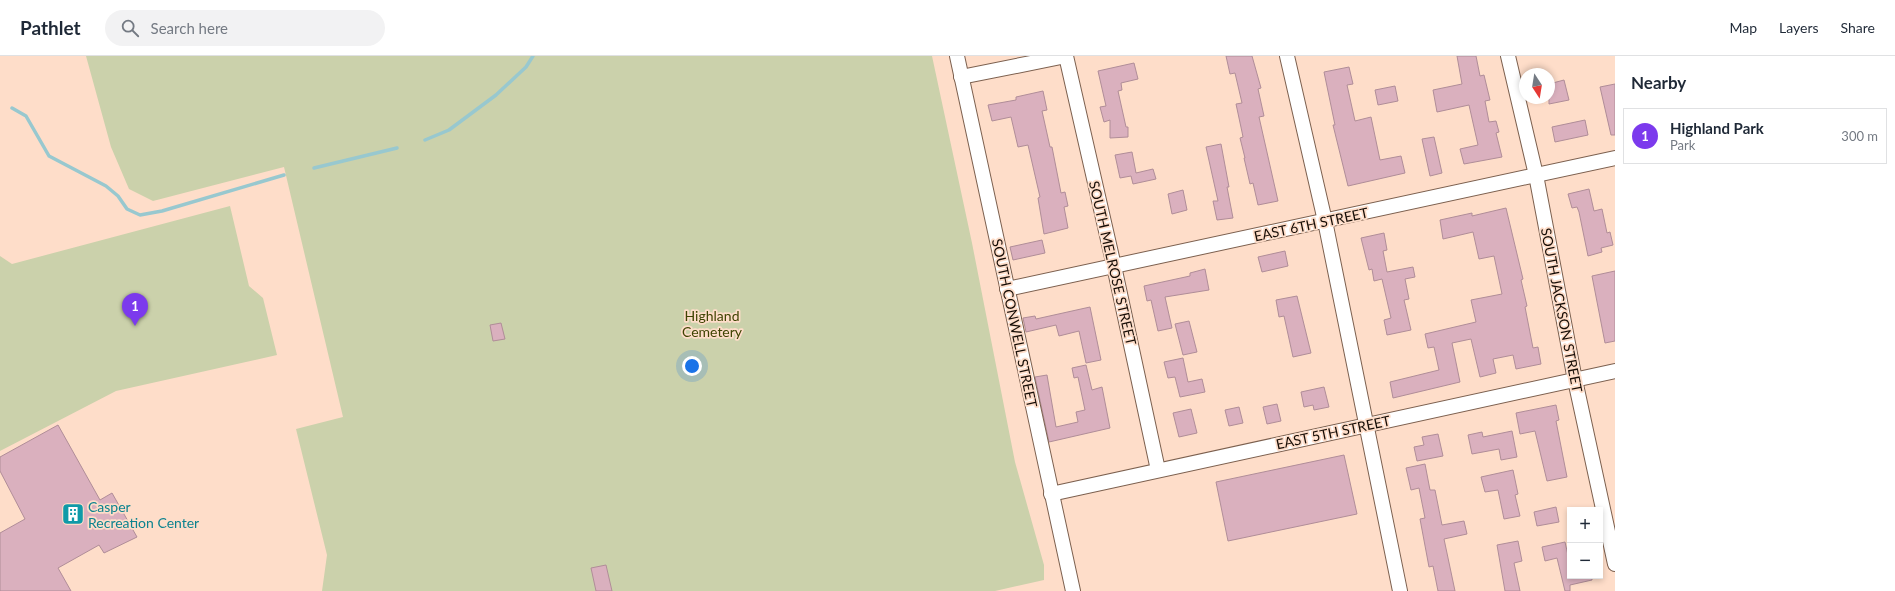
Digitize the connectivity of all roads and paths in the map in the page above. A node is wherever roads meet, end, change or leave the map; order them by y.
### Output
1 (957, 56) edge
2 (1066, 56) edge
3 (1288, 56) edge
4 (1508, 56) edge
5 (961, 77) junction
6 (1615, 158) edge
7 (1536, 175) junction
8 (1325, 221) junction
9 (1114, 266) junction
10 (1007, 289) junction
11 (1615, 371) edge
12 (1575, 380) junction
13 (1366, 425) junction
14 (1158, 470) junction
15 (1051, 494) junction
16 (1615, 564) edge
17 (1073, 591) edge
18 (1400, 591) edge

1 - 5 street, SOUTH CONWELL STREET
2 - 5 street
2 - 9 street, SOUTH MELROSE STREET
3 - 8 street
4 - 7 street, SOUTH JACKSON STREET
5 - 10 street, SOUTH CONWELL STREET
6 - 7 street, EAST 6TH STREET
7 - 8 street, EAST 6TH STREET
7 - 12 street, SOUTH JACKSON STREET
8 - 9 street, EAST 6TH STREET
8 - 13 street
9 - 10 street, EAST 6TH STREET
9 - 14 street, SOUTH MELROSE STREET
10 - 15 street, SOUTH CONWELL STREET
11 - 12 street, EAST 5TH STREET
12 - 13 street, EAST 5TH STREET
12 - 16 street, SOUTH JACKSON STREET
13 - 14 street, EAST 5TH STREET
13 - 18 street
14 - 15 street, EAST 5TH STREET
15 - 17 street, SOUTH CONWELL STREET

